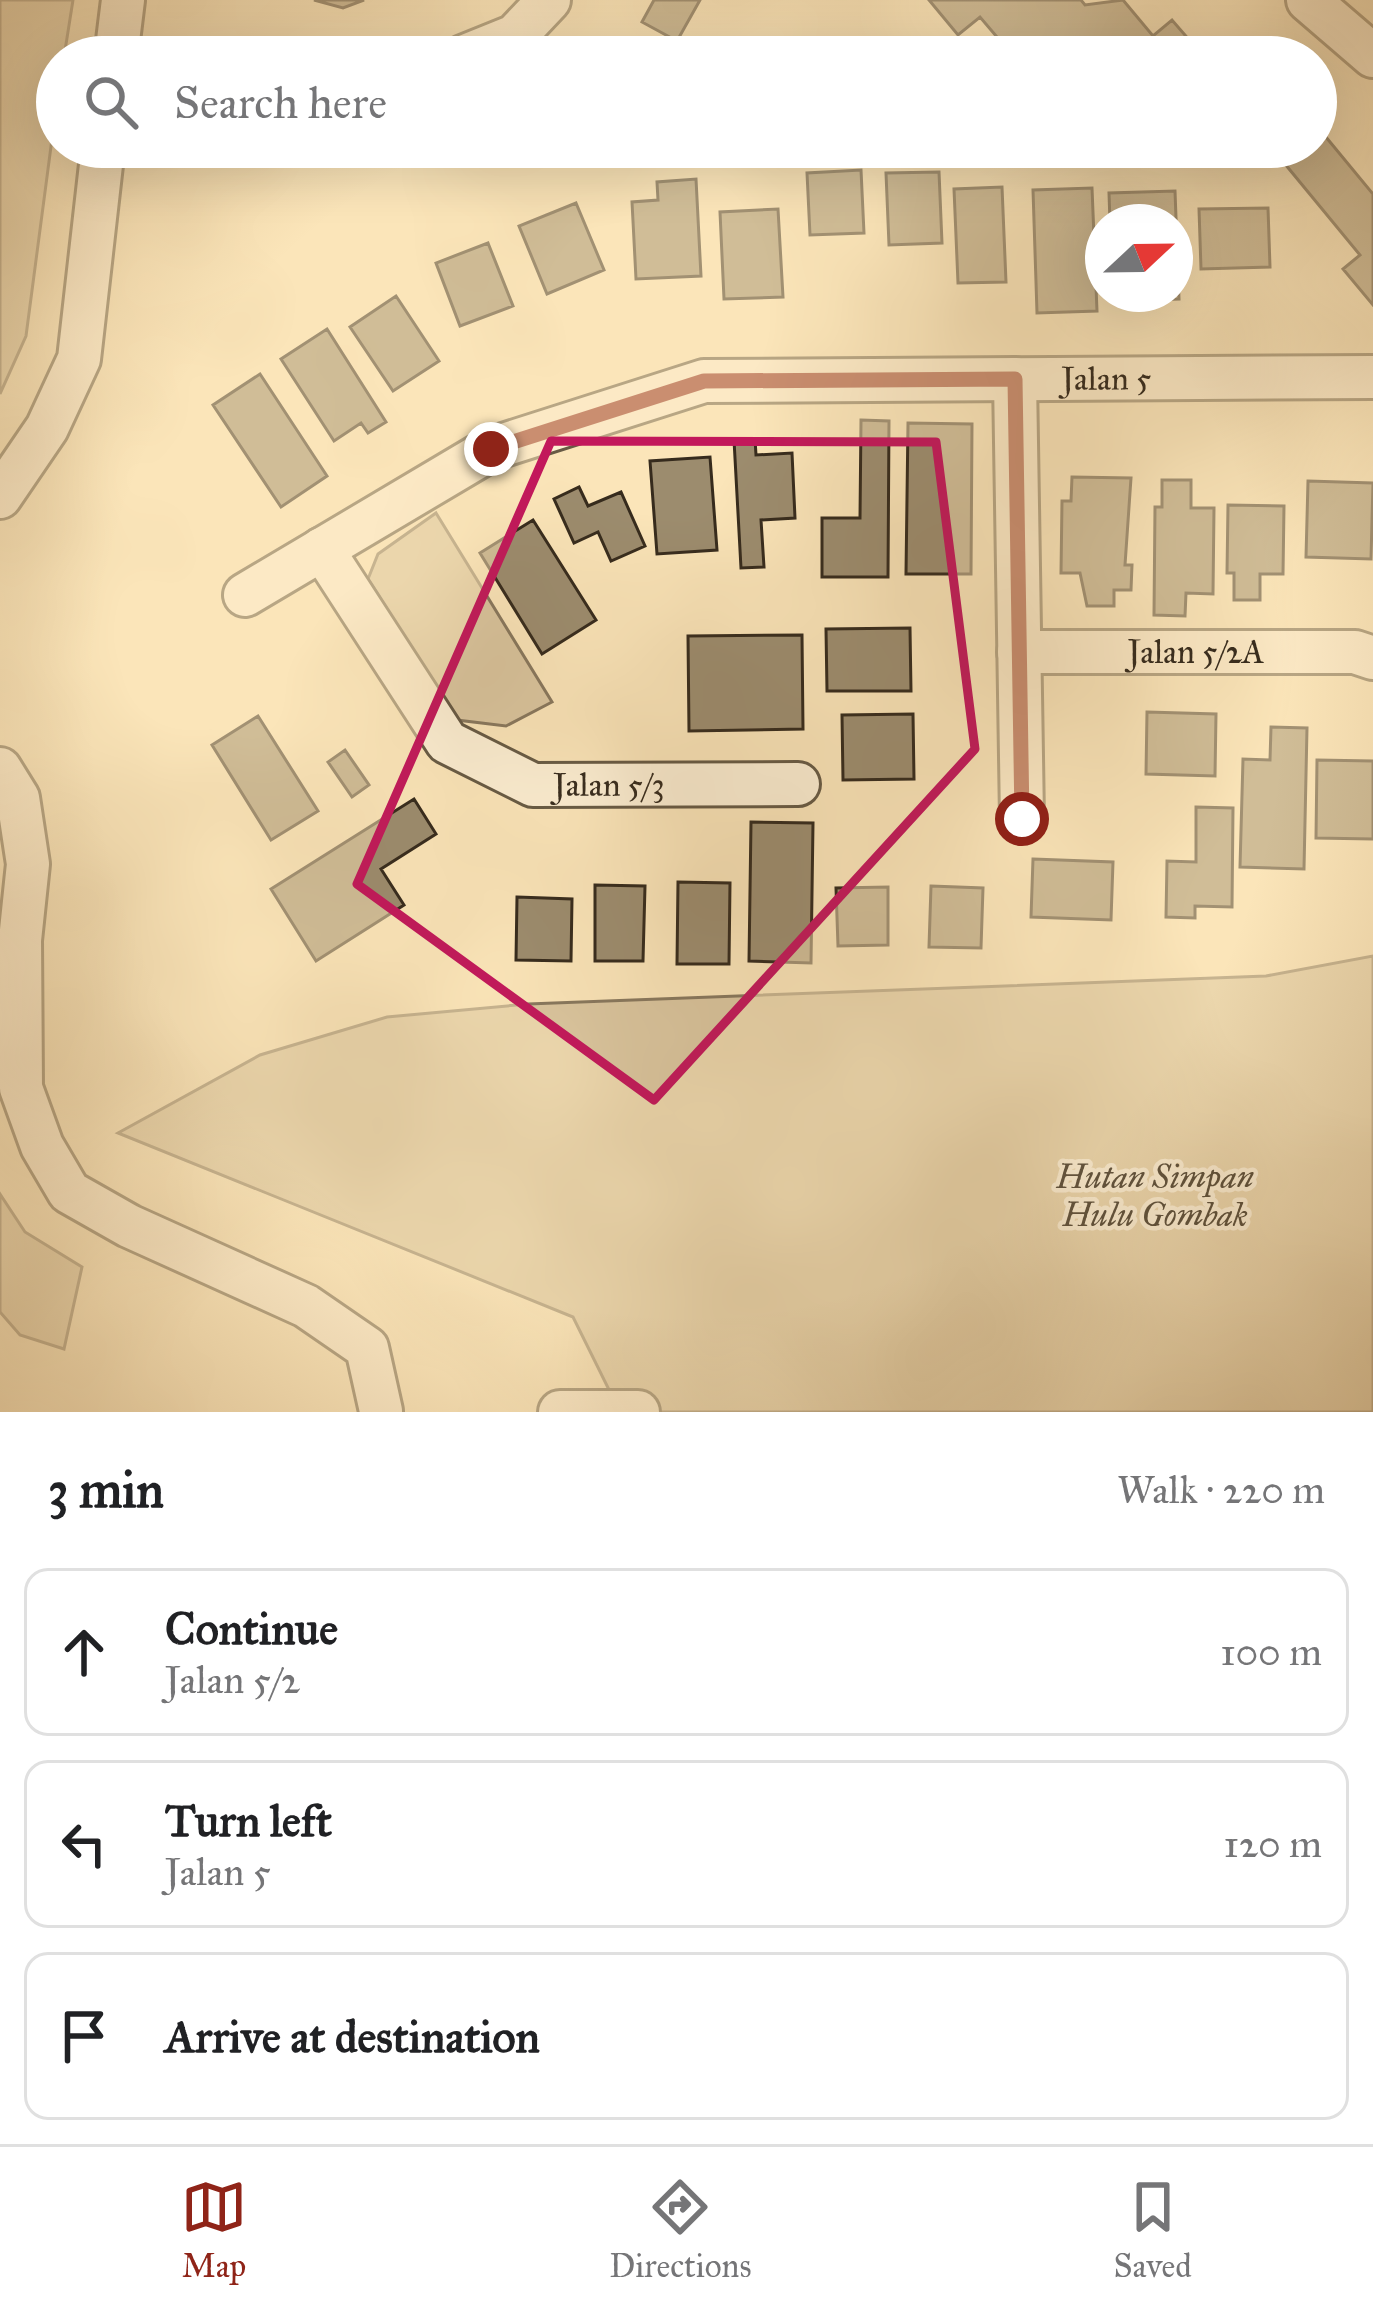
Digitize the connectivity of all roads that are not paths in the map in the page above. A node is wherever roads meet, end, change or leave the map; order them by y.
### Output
1 (123, 0) edge
2 (549, 0) edge
3 (1308, 0) edge
4 (119, 36) edge
5 (514, 36) edge
6 (1373, 56) edge
7 (101, 168) edge
8 (1373, 376) edge
9 (1015, 379) junction
10 (0, 497) edge
11 (322, 549) junction
12 (245, 595) dead end
13 (1019, 652) junction
14 (1373, 658) edge
15 (0, 769) edge
16 (798, 784) dead end
17 (1022, 819) dead end
18 (381, 1412) edge
19 (405, 1412) edge
20 (560, 1412) edge
21 (638, 1412) edge

1 - 4 street
2 - 5 street
3 - 6 street
7 - 10 street
8 - 9 street, Jalan 5
9 - 11 street, Jalan 5
9 - 13 street
11 - 12 street, Jalan 5
11 - 16 street, Jalan 5/3
13 - 14 street, Jalan 5/2A
13 - 17 street
15 - 18 street
18 - 19 street
20 - 21 street

